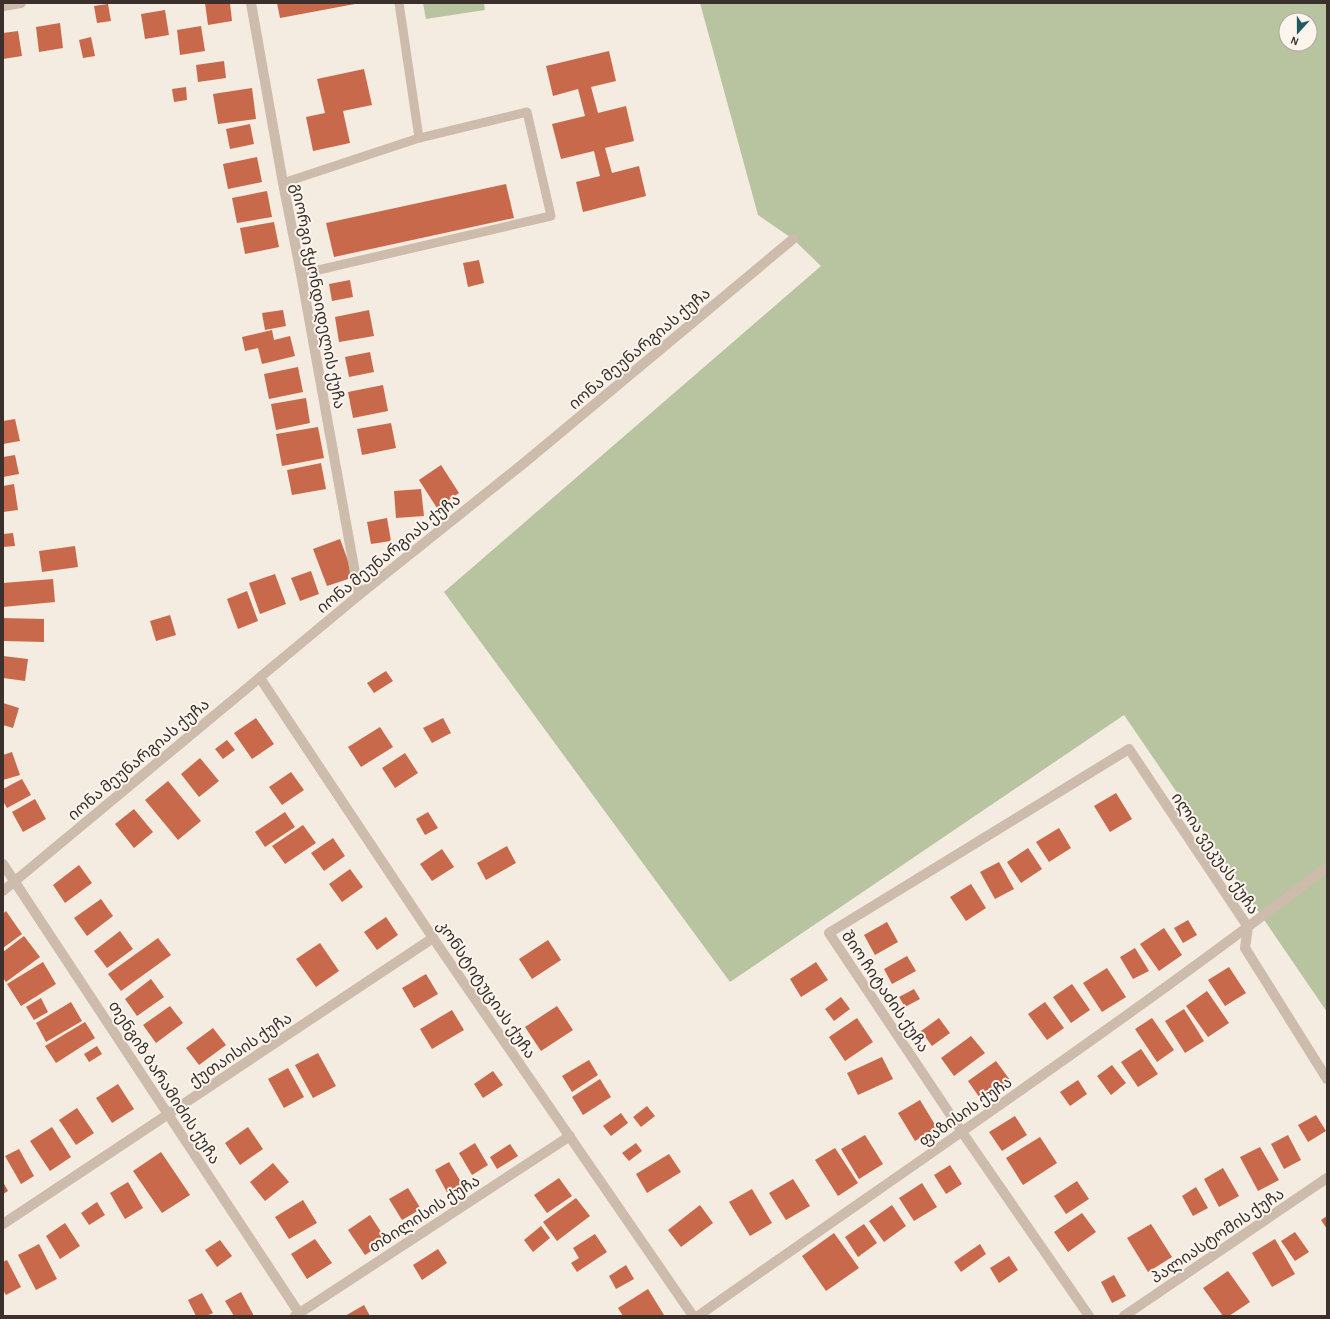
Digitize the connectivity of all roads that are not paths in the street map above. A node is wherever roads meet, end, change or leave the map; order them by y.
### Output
1 (21, 3) edge
2 (251, 3) edge
3 (398, 3) edge
4 (3, 6) edge
5 (419, 138) junction
6 (283, 183) junction
7 (793, 239) dead end
8 (301, 274) junction
9 (359, 595) junction
10 (260, 678) junction
11 (1129, 749) joint
12 (3, 864) edge
13 (1327, 867) edge
14 (14, 881) junction
15 (3, 891) edge
16 (1248, 927) junction
17 (434, 938) junction
18 (1327, 1079) edge
19 (169, 1114) junction
20 (962, 1132) junction
21 (570, 1136) junction
22 (1327, 1178) edge
23 (3, 1224) edge
24 (299, 1315) edge
25 (693, 1316) edge
26 (698, 1316) edge
27 (1089, 1316) edge
28 (1124, 1316) edge

1 - 4 street
2 - 6 street, გიორგი ჭყონდიდელის ქუჩა
3 - 5 lane
5 - 6 lane
5 - 8 lane
6 - 8 street, გიორგი ჭყონდიდელის ქუჩა
7 - 9 street, იონა მეუნარგიას ქუჩა
8 - 9 street, გიორგი ჭყონდიდელის ქუჩა
9 - 10 street, იონა მეუნარგიას ქუჩა
10 - 14 street, იონა მეუნარგიას ქუჩა
10 - 17 street, კონსტიტუციას ქუჩა
11 - 16 street, ილია ვეკუას ქუჩა
11 - 20 street, შიო ჩიტაძის ქუჩა
12 - 14 street, თენგიზ ბარამიძის ქუჩა
13 - 16 street, ფაზისის ქუჩა
14 - 15 street, იონა მეუნარგიას ქუჩა
14 - 19 street, თენგიზ ბარამიძის ქუჩა
16 - 18 street, ილია ვეკუას ქუჩა
16 - 20 street, ფაზისის ქუჩა
17 - 19 street, ქუთაისის ქუჩა
17 - 21 street, კონსტიტუციას ქუჩა
19 - 23 street, ქუთაისის ქუჩა
19 - 24 street, თენგიზ ბარამიძის ქუჩა
20 - 26 street, ფაზისის ქუჩა
20 - 27 street, შიო ჩიტაძის ქუჩა
21 - 24 street, თბილისის ქუჩა
21 - 25 street, კონსტიტუციას ქუჩა
22 - 28 street, პალიასტომის ქუჩა

